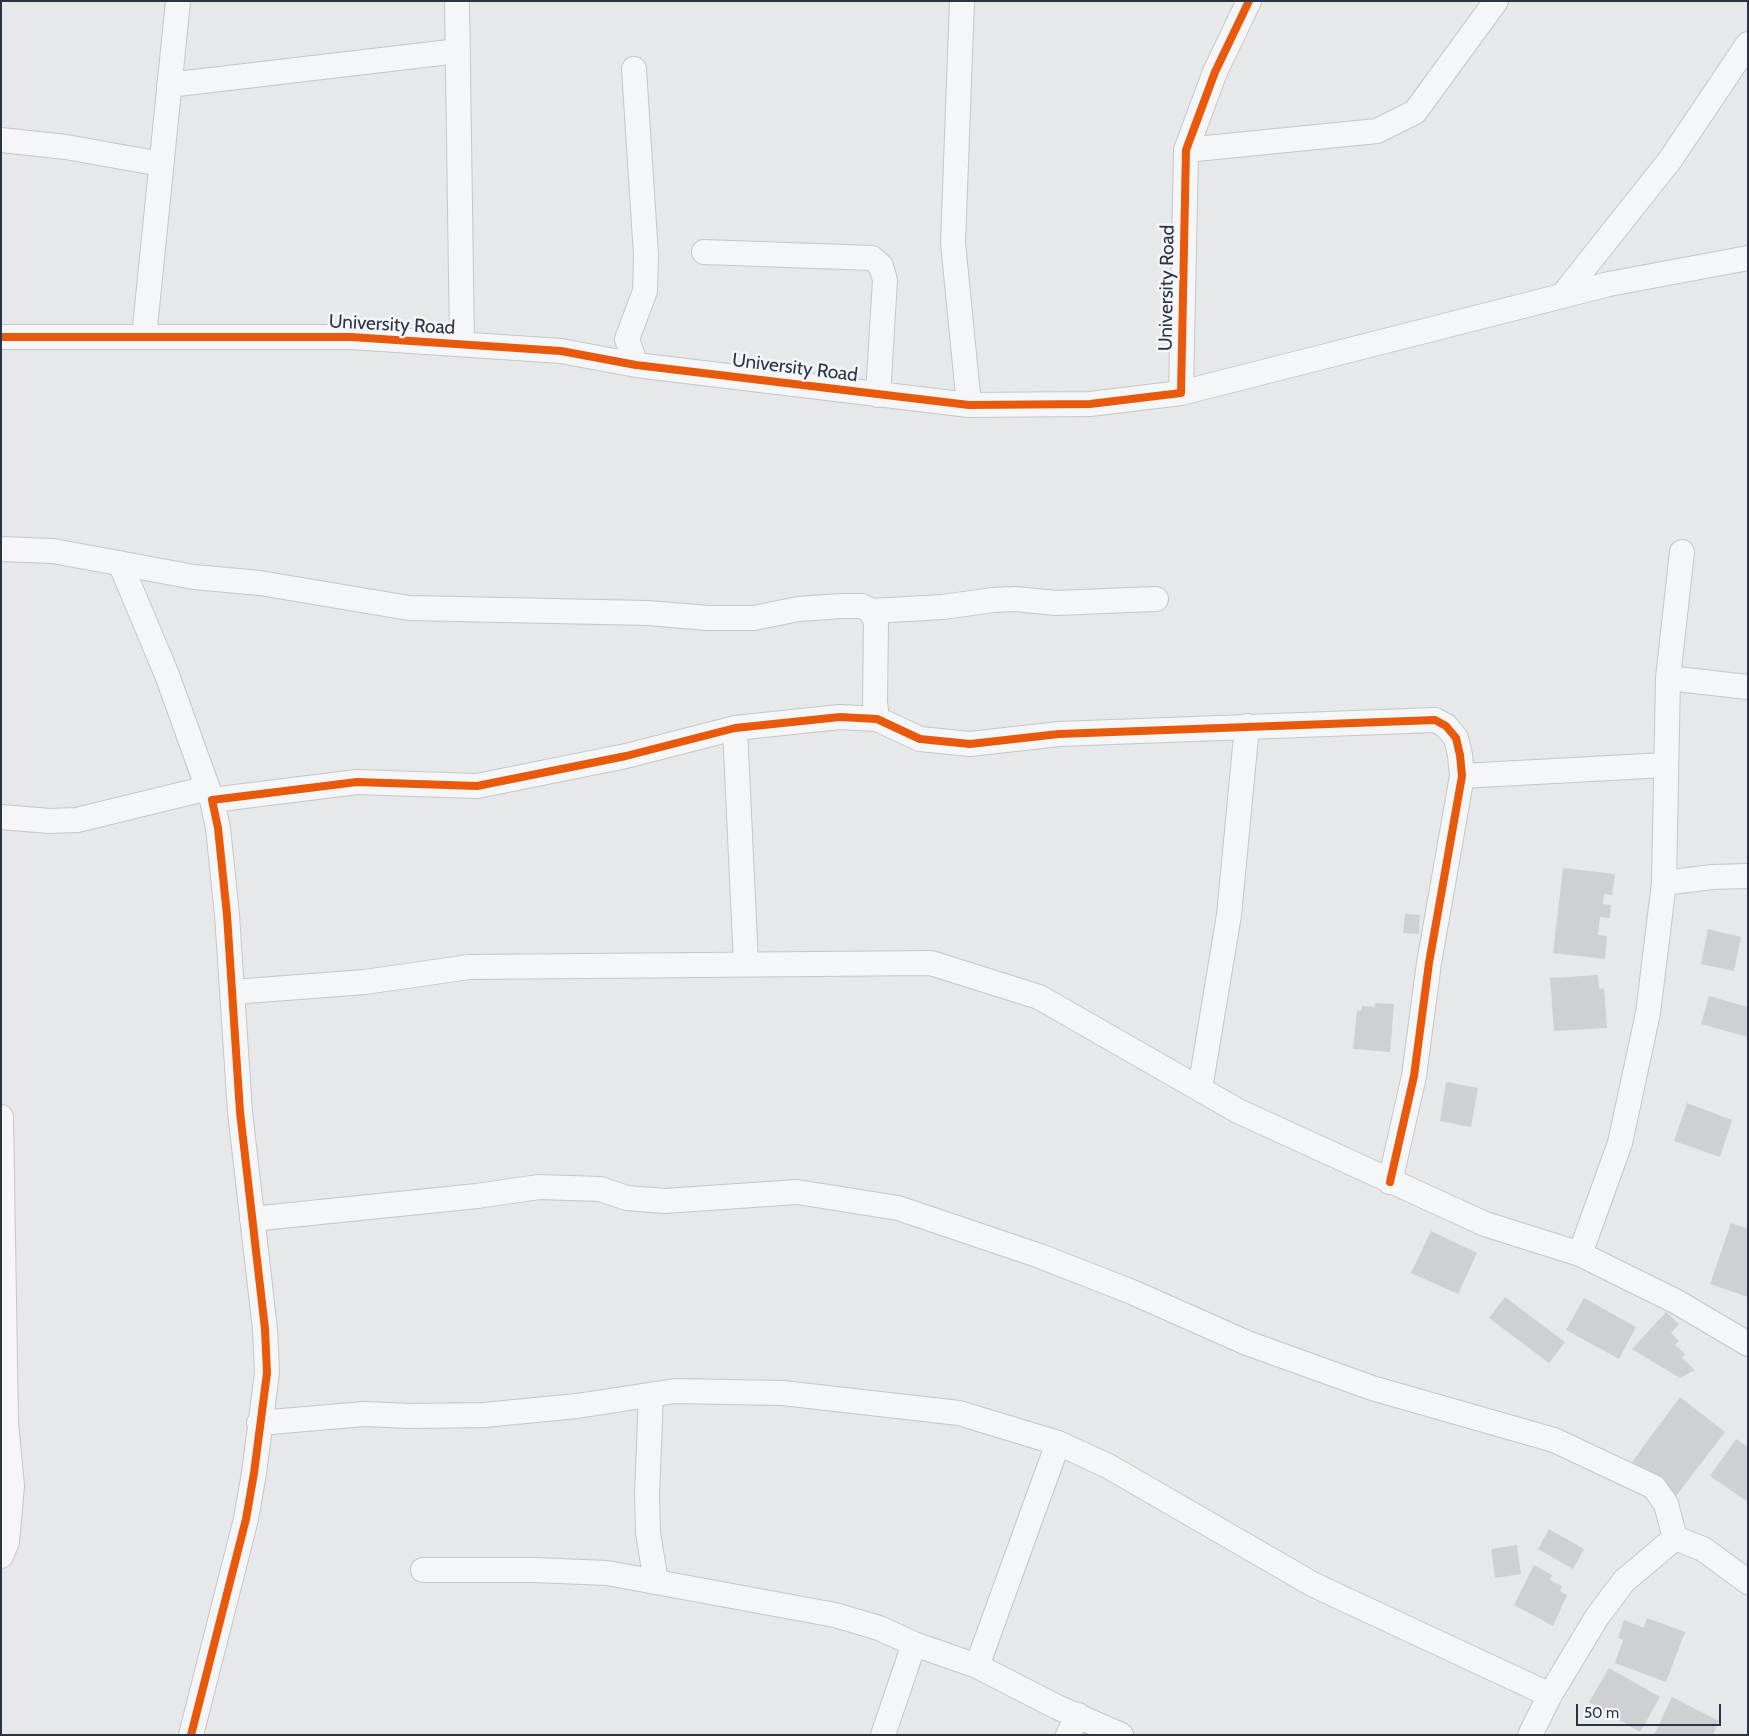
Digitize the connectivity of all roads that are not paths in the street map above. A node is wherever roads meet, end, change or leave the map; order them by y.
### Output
1 (178, 1) edge
2 (457, 1) edge
3 (962, 1) edge
4 (1249, 1) edge
5 (1496, 1) edge
6 (1748, 44) edge
7 (458, 51) junction
8 (634, 69) dead end
9 (169, 85) junction
10 (1, 140) edge
11 (1186, 150) junction
12 (161, 164) junction
13 (704, 252) dead end
14 (1748, 258) edge
15 (1562, 296) junction
16 (1, 337) edge
17 (144, 337) junction
18 (462, 344) junction
19 (636, 365) junction
20 (1180, 393) junction
21 (878, 395) junction
22 (969, 405) junction
23 (1, 549) edge
24 (1682, 552) dead end
25 (120, 563) junction
26 (1156, 599) dead end
27 (871, 611) junction
28 (1668, 678) junction
29 (1748, 688) edge
30 (877, 719) junction
31 (1247, 726) junction
32 (736, 728) junction
33 (1666, 765) junction
34 (1462, 776) junction
35 (210, 794) junction
36 (1, 816) edge
37 (1748, 876) edge
38 (1664, 883) junction
39 (746, 964) junction
40 (233, 992) junction
41 (1200, 1089) junction
42 (1, 1117) edge
43 (1390, 1182) junction
44 (252, 1219) junction
45 (1580, 1254) junction
46 (1748, 1344) edge
47 (651, 1395) junction
48 (259, 1423) junction
49 (1058, 1443) junction
50 (1675, 1538) junction
51 (1, 1556) edge
52 (422, 1570) dead end
53 (656, 1582) junction
54 (1748, 1582) edge
55 (914, 1644) junction
56 (977, 1666) junction
57 (1550, 1695) junction
58 (1073, 1725) edge
59 (191, 1735) edge
60 (883, 1735) edge
61 (1120, 1735) edge
62 (1530, 1735) edge

1 - 9 street
2 - 7 street
3 - 22 street
4 - 11 street, University Road
5 - 11 street
6 - 15 street
7 - 9 street
7 - 18 street
8 - 19 street
9 - 12 street
10 - 12 street
11 - 20 street, University Road
12 - 17 street
13 - 21 street
14 - 15 street
15 - 20 street
16 - 17 street, University Road
17 - 18 street, University Road
18 - 19 street, University Road
19 - 21 street, University Road
20 - 22 street, University Road
21 - 22 street, University Road
23 - 25 street
24 - 28 street
25 - 27 street
25 - 35 street
26 - 27 street
27 - 30 street
28 - 29 street
28 - 33 street
30 - 31 street
30 - 32 street
31 - 34 street
31 - 41 street
32 - 35 street
32 - 39 street
33 - 34 street
33 - 38 street
34 - 43 street
35 - 36 street
35 - 40 street
37 - 38 street
38 - 45 street
39 - 40 street
39 - 41 street
40 - 44 street
41 - 43 street
42 - 51 street
43 - 45 street
44 - 48 street
44 - 50 street
45 - 46 street
47 - 48 street
47 - 49 street
47 - 53 street
48 - 59 street
49 - 56 street
49 - 57 street
50 - 54 street
50 - 57 street
52 - 53 street
53 - 55 street
55 - 56 street
55 - 60 street
56 - 58 street
57 - 62 street
58 - 61 street

